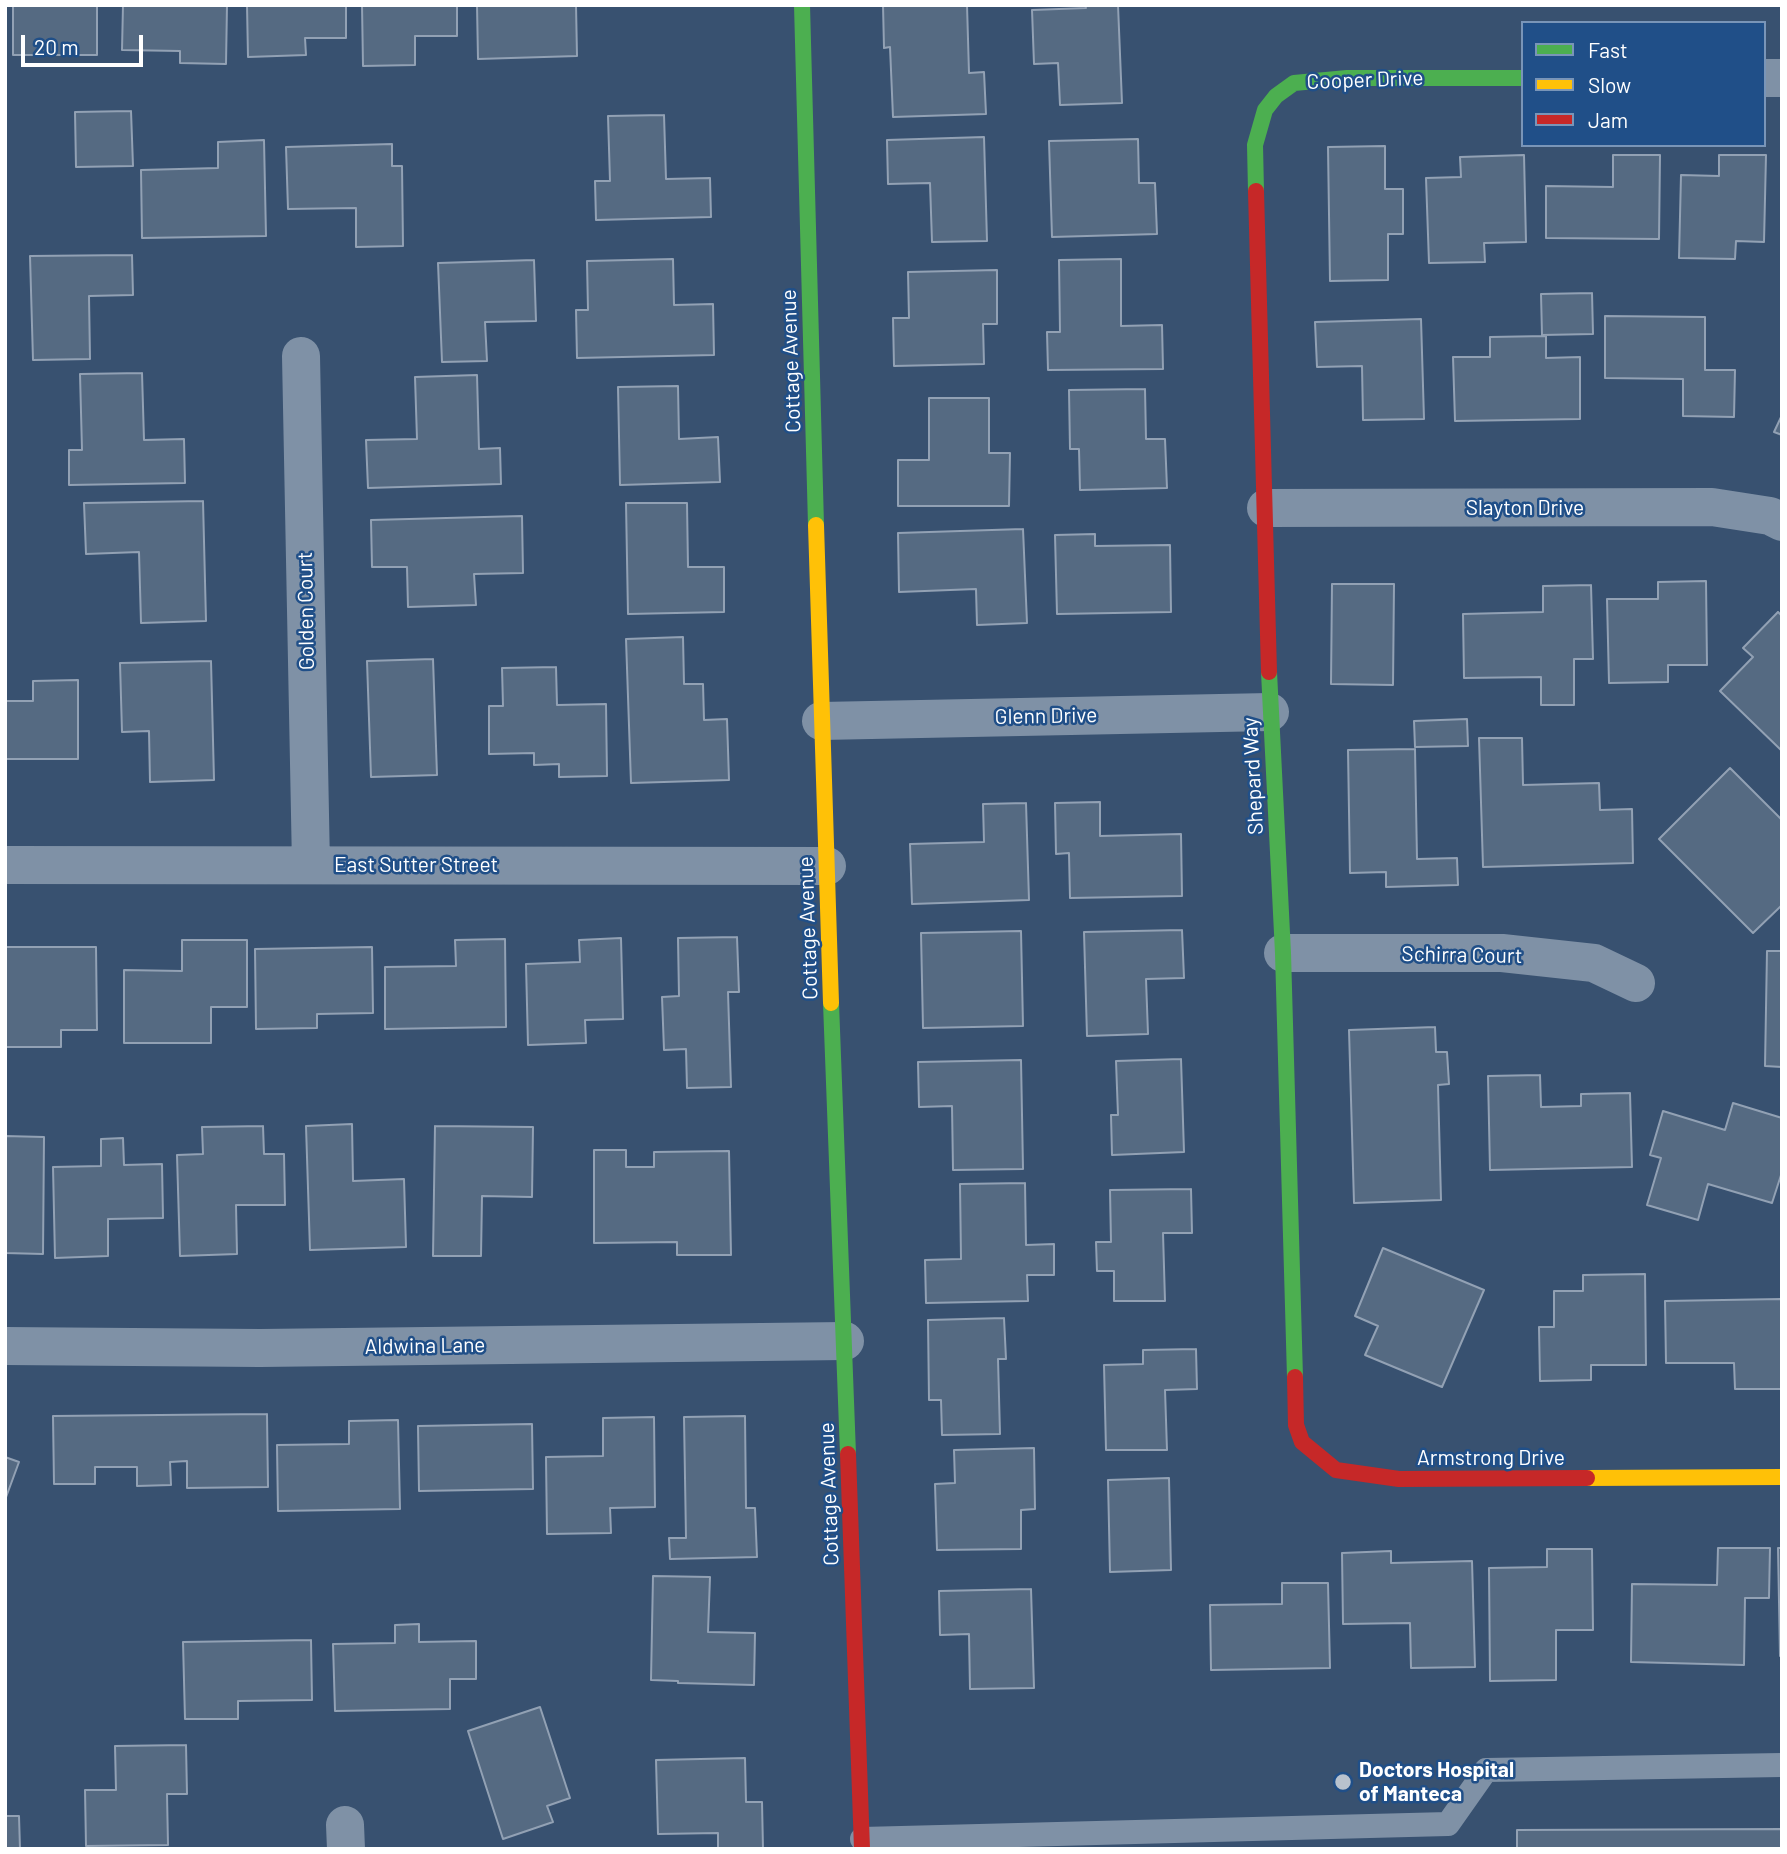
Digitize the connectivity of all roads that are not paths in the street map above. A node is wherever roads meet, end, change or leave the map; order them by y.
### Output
1 (802, 5) edge
2 (1521, 78) edge
3 (1257, 198) joint
4 (300, 356) dead end
5 (1266, 508) junction
6 (1782, 522) edge
7 (1270, 712) junction
8 (821, 720) junction
9 (5, 865) edge
10 (311, 865) junction
11 (827, 866) junction
12 (1283, 953) junction
13 (1636, 983) dead end
14 (845, 1341) junction
15 (5, 1346) edge
16 (1294, 1351) joint
17 (1782, 1477) edge
18 (1782, 1766) edge
19 (862, 1844) edge

1 - 8 street, Cottage Avenue
2 - 3 street, Cooper Drive
3 - 5 street, Shepard Way
4 - 10 street, Golden Court
5 - 6 street, Slayton Drive
5 - 7 street, Shepard Way
7 - 8 street, Glenn Drive
7 - 12 street, Shepard Way
8 - 11 street, Cottage Avenue
9 - 10 street, East Sutter Street
10 - 11 street, East Sutter Street
11 - 14 street, Cottage Avenue
12 - 13 street, Schirra Court
12 - 16 street, Shepard Way
14 - 15 street, Aldwina Lane
14 - 19 street, Cottage Avenue
16 - 17 street, Armstrong Drive
18 - 19 lane

